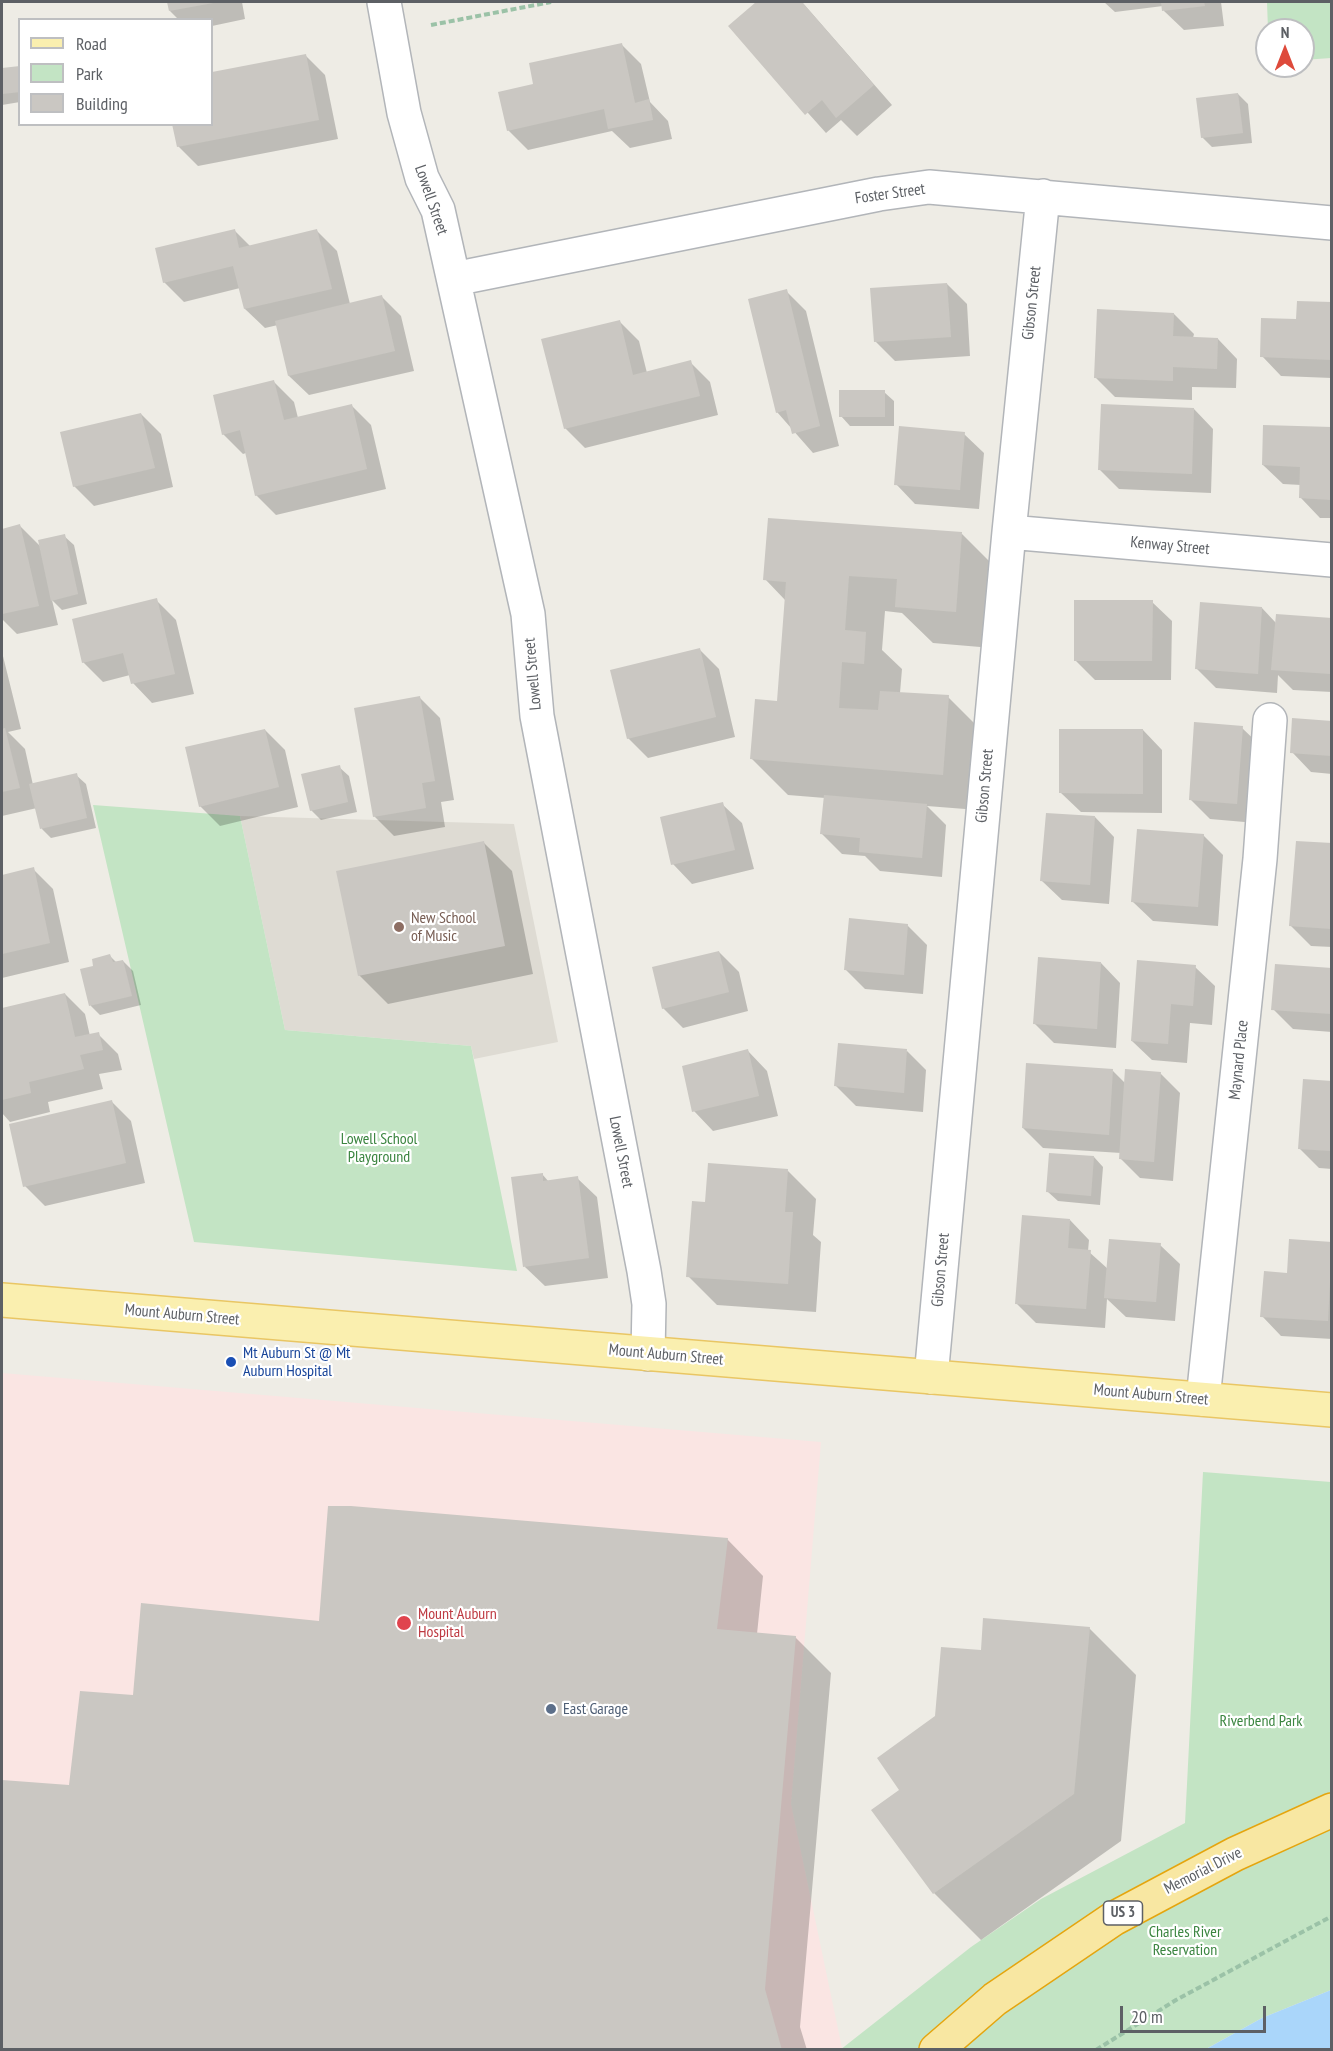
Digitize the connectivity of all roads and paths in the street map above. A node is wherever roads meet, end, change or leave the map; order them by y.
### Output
1 (384, 2) edge
2 (551, 2) edge
3 (390, 33) junction
4 (1043, 196) junction
5 (1332, 223) edge
6 (454, 279) junction
7 (1009, 532) junction
8 (1332, 560) edge
9 (1270, 720) dead end
10 (2, 1300) edge
11 (648, 1354) junction
12 (931, 1377) junction
13 (1203, 1399) junction
14 (1332, 1410) edge
15 (1332, 1810) edge
16 (1332, 1916) edge
17 (936, 2049) edge
18 (1096, 2049) edge

1 - 3 street, Lowell Street
2 - 3 path
3 - 6 street, Lowell Street
4 - 5 street, Foster Street
4 - 6 street, Foster Street
4 - 7 street, Gibson Street
6 - 11 street, Lowell Street
7 - 8 street, Kenway Street
7 - 12 street, Gibson Street
9 - 13 street, Maynard Place
10 - 11 main road, Mount Auburn Street
11 - 12 main road, Mount Auburn Street
12 - 13 main road, Mount Auburn Street
13 - 14 main road, Mount Auburn Street
15 - 17 highway, Memorial Drive / US 3
16 - 18 path

